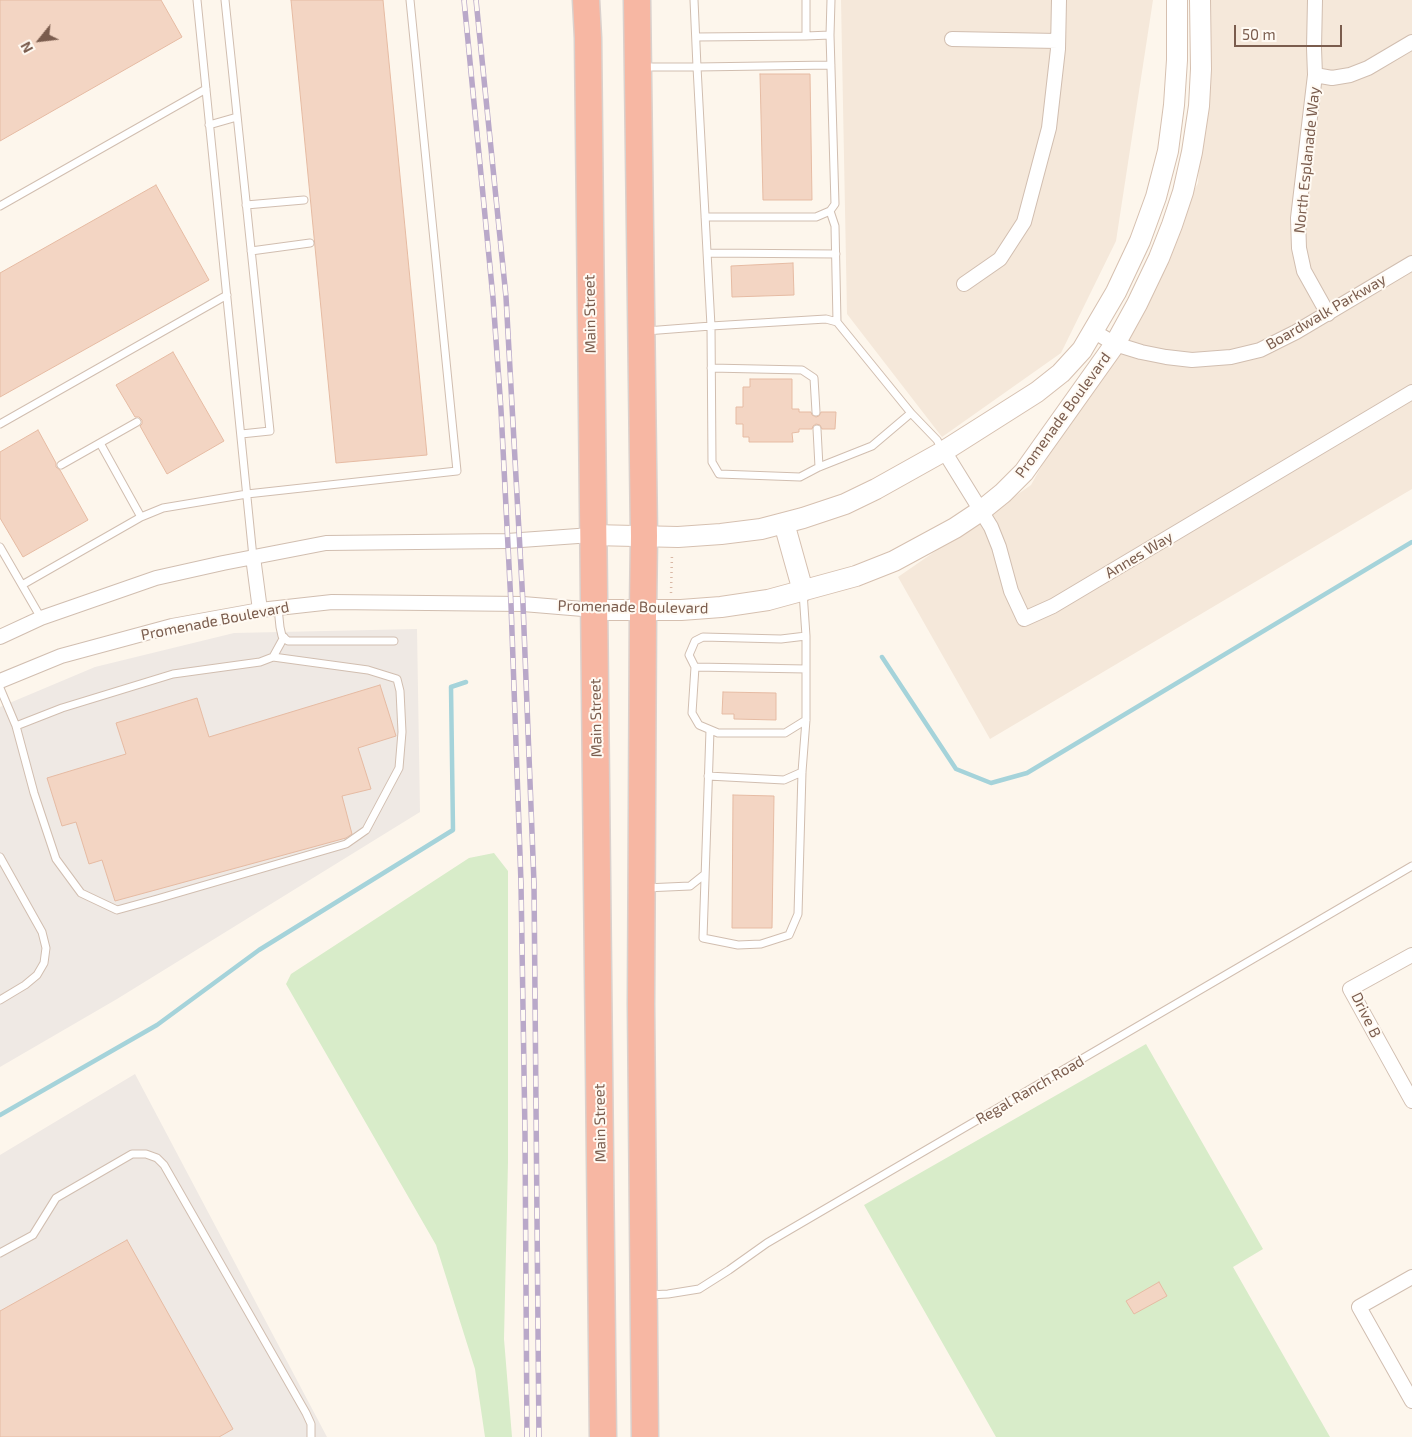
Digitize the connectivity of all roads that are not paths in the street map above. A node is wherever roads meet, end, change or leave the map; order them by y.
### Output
1 (197, 0) edge
2 (225, 0) edge
3 (410, 0) edge
4 (586, 0) edge
5 (636, 0) edge
6 (694, 0) edge
7 (806, 0) edge
8 (831, 0) edge
9 (1059, 0) edge
10 (1177, 0) edge
11 (1200, 0) edge
12 (1315, 0) edge
13 (830, 35) junction
14 (806, 36) junction
15 (696, 37) junction
16 (952, 39) dead end
17 (1058, 41) junction
18 (1412, 42) edge
19 (831, 65) junction
20 (697, 67) junction
21 (638, 68) junction
22 (1315, 75) junction
23 (206, 89) junction
24 (237, 117) junction
25 (210, 125) junction
26 (304, 200) dead end
27 (246, 205) junction
28 (0, 206) edge
29 (830, 211) junction
30 (705, 217) junction
31 (310, 243) dead end
32 (251, 251) junction
33 (708, 253) junction
34 (836, 254) junction
35 (1412, 262) edge
36 (964, 284) dead end
37 (227, 296) junction
38 (1328, 314) junction
39 (837, 322) junction
40 (711, 326) junction
41 (1093, 331) junction
42 (641, 332) junction
43 (1115, 344) junction
44 (711, 368) junction
45 (1412, 392) edge
46 (816, 412) dead end
47 (911, 413) junction
48 (137, 422) dead end
49 (0, 424) edge
50 (817, 429) dead end
51 (241, 434) junction
52 (100, 443) junction
53 (944, 451) junction
54 (61, 465) dead end
55 (819, 467) junction
56 (247, 494) junction
57 (982, 510) junction
58 (142, 517) junction
59 (784, 523) junction
60 (592, 535) junction
61 (644, 536) junction
62 (0, 547) edge
63 (253, 557) junction
64 (22, 585) junction
65 (803, 591) junction
66 (278, 608) junction
67 (260, 610) junction
68 (594, 610) junction
69 (642, 610) junction
70 (41, 618) junction
71 (0, 636) edge
72 (806, 636) junction
73 (284, 637) junction
74 (394, 641) dead end
75 (273, 657) junction
76 (695, 667) junction
77 (806, 669) junction
78 (0, 681) edge
79 (0, 688) edge
80 (806, 720) junction
81 (16, 726) junction
82 (710, 730) junction
83 (802, 772) junction
84 (708, 776) junction
85 (0, 857) edge
86 (1412, 866) edge
87 (705, 874) junction
88 (642, 889) junction
89 (1412, 955) edge
90 (0, 1000) edge
91 (1412, 1101) edge
92 (0, 1253) edge
93 (1412, 1277) edge
94 (643, 1296) junction
95 (1412, 1401) edge
96 (311, 1437) edge
97 (603, 1437) edge
98 (645, 1437) edge

1 - 23 lane
2 - 24 lane
3 - 56 lane
4 - 60 highway, Main Street
5 - 21 highway
6 - 15 lane
7 - 14 lane
8 - 13 lane
9 - 17 street
10 - 41 street, Promenade Boulevard
11 - 43 street, Promenade Boulevard
12 - 22 street, North Esplanade Way
13 - 14 lane
13 - 19 lane
14 - 15 lane
15 - 20 lane
16 - 17 street
17 - 36 street
18 - 22 street
19 - 20 lane
19 - 29 lane
20 - 21 lane
20 - 30 lane
21 - 42 highway
22 - 38 street, North Esplanade Way
23 - 25 lane
23 - 28 lane
24 - 25 lane
24 - 27 lane
25 - 37 lane
26 - 27 lane
27 - 32 lane
29 - 30 lane
29 - 34 lane
30 - 33 lane
31 - 32 lane
32 - 51 lane
33 - 34 lane
33 - 40 lane
34 - 39 lane
35 - 38 street, Boardwalk Parkway
37 - 49 lane
37 - 51 lane
38 - 43 street, Boardwalk Parkway
39 - 40 lane
39 - 47 lane
40 - 42 lane
40 - 44 lane
41 - 43 street, Boardwalk Parkway
41 - 53 street, Promenade Boulevard
42 - 61 highway
43 - 57 street, Promenade Boulevard
44 - 46 lane
44 - 55 lane
45 - 57 street, Annes Way
47 - 53 lane
47 - 55 lane
48 - 52 lane
50 - 55 lane
51 - 56 lane
52 - 54 lane
52 - 58 lane
53 - 57 street, Annes Way
53 - 59 street, Promenade Boulevard
56 - 58 lane
56 - 63 lane
57 - 65 street, Promenade Boulevard
58 - 64 lane
59 - 61 street, Promenade Boulevard
59 - 65 street
60 - 61 street, Promenade Boulevard
60 - 63 street, Promenade Boulevard
60 - 68 highway, Main Street
61 - 69 highway
62 - 64 lane
63 - 67 street
63 - 70 street, Promenade Boulevard
64 - 70 lane
65 - 69 street, Promenade Boulevard
65 - 72 lane
66 - 67 street, Promenade Boulevard
66 - 68 street, Promenade Boulevard
66 - 73 lane
67 - 78 street, Promenade Boulevard
68 - 69 street, Promenade Boulevard
68 - 97 highway, Main Street
69 - 88 highway
70 - 71 street, Promenade Boulevard
72 - 76 lane
72 - 77 lane
73 - 74 lane
73 - 75 lane
75 - 81 lane
75 - 81 lane
76 - 77 lane
76 - 82 lane
77 - 80 lane
79 - 81 lane
80 - 82 lane
80 - 83 lane
82 - 84 lane
83 - 84 lane
83 - 87 lane
84 - 87 lane
85 - 90 lane
86 - 94 lane, Regal Ranch Road
87 - 88 lane
88 - 94 highway
89 - 91 street, Drive B
92 - 96 lane
93 - 95 street
94 - 98 highway

